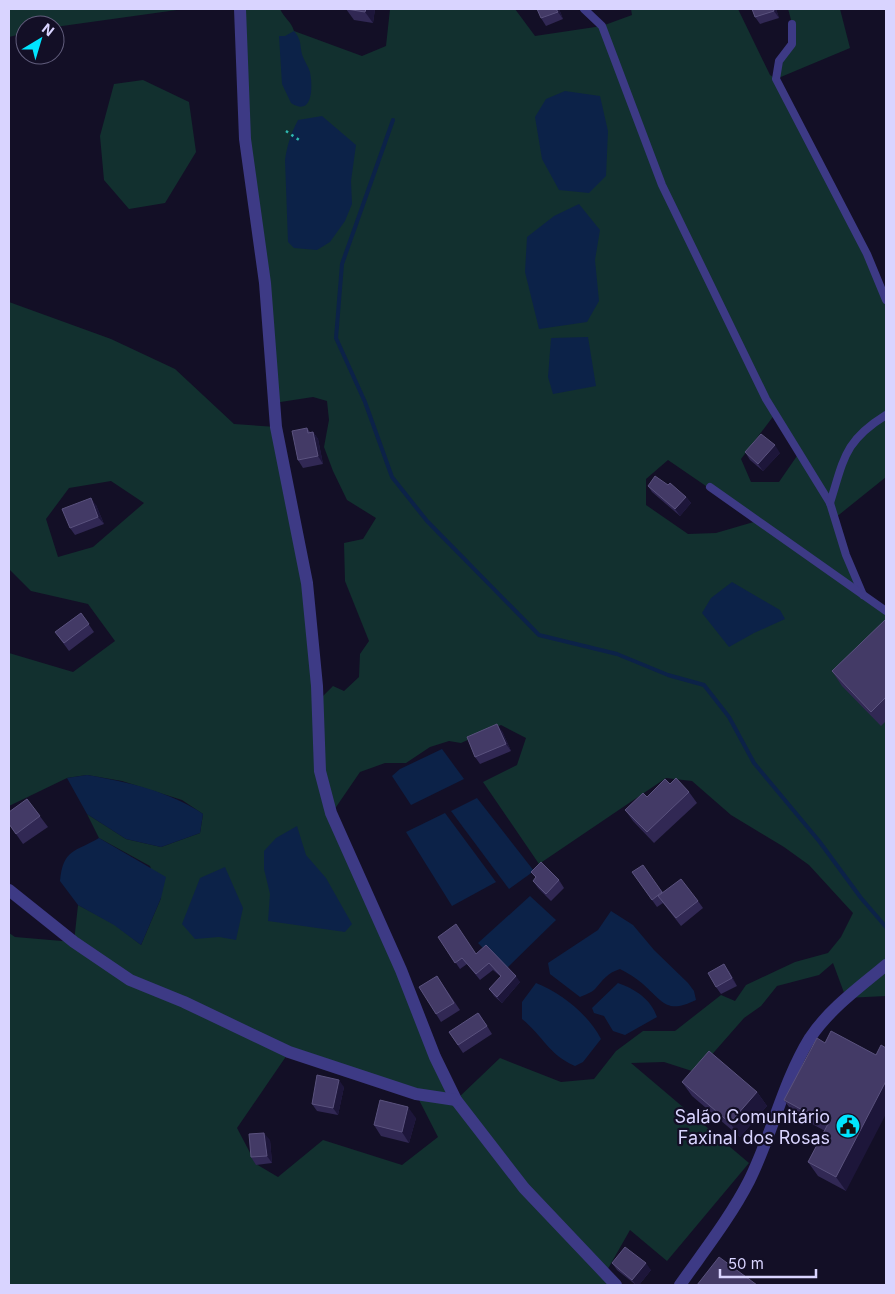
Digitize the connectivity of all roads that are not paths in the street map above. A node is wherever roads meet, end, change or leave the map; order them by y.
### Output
1 (240, 9) edge
2 (584, 9) edge
3 (792, 24) dead end
4 (886, 300) edge
5 (886, 416) edge
6 (710, 487) dead end
7 (830, 503) junction
8 (863, 595) junction
9 (886, 611) edge
10 (9, 890) edge
11 (886, 965) edge
12 (456, 1100) junction
13 (616, 1285) edge
14 (680, 1285) edge

1 - 12 street
2 - 7 lane
3 - 4 lane
5 - 7 lane
6 - 8 lane
7 - 8 lane
8 - 9 lane
10 - 12 street
11 - 14 street
12 - 13 street

